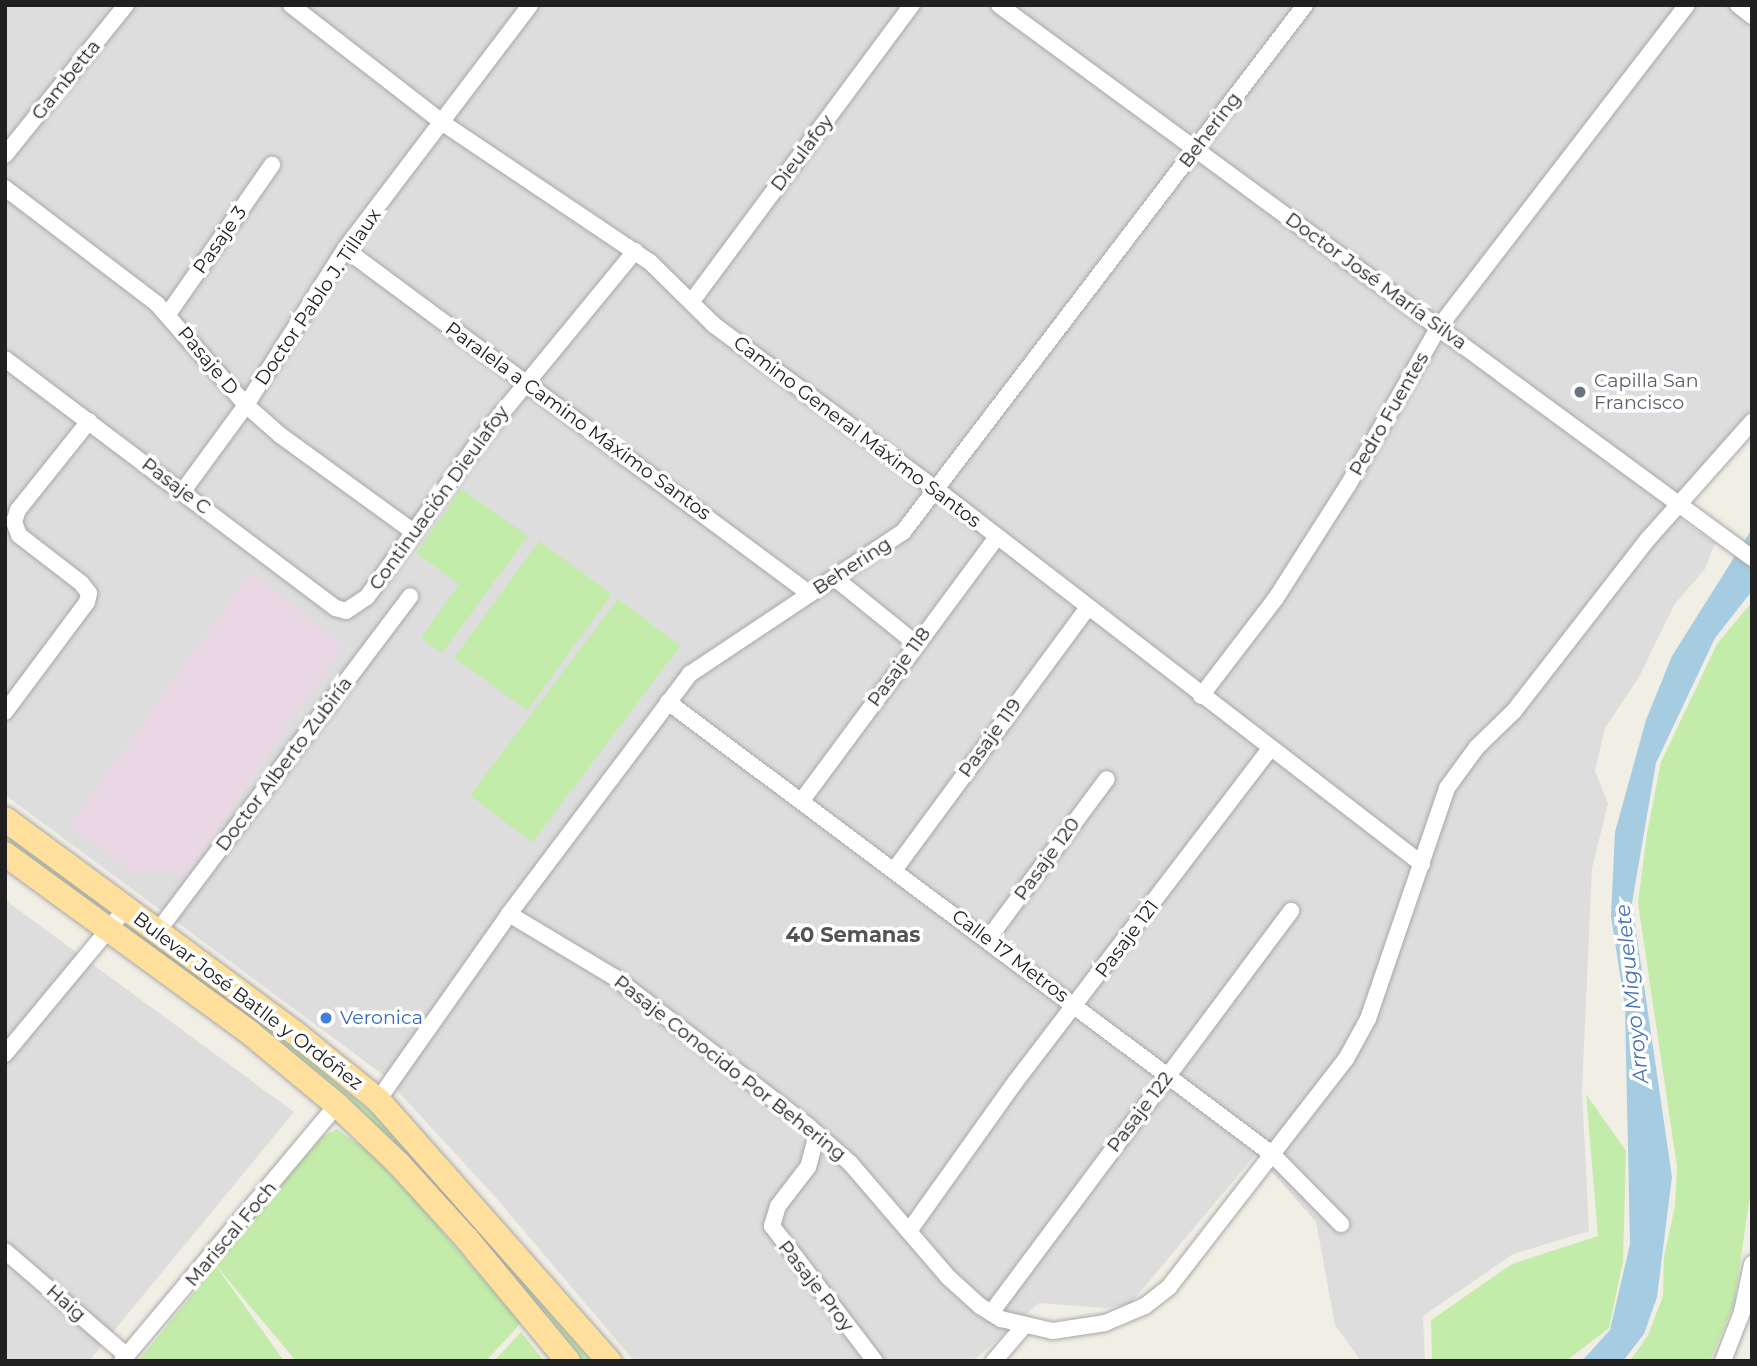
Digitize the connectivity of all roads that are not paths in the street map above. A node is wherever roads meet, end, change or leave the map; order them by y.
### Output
1 (126, 5) edge
2 (291, 5) edge
3 (530, 5) edge
4 (912, 5) edge
5 (999, 5) edge
6 (1305, 5) edge
7 (1687, 5) edge
8 (1738, 5) edge
9 (1752, 16) edge
10 (443, 123) junction
11 (1196, 150) junction
12 (5, 155) edge
13 (272, 165) dead end
14 (5, 188) edge
15 (345, 249) junction
16 (635, 251) junction
17 (692, 301) junction
18 (168, 314) junction
19 (1439, 327) junction
20 (5, 359) edge
21 (526, 382) junction
22 (246, 405) junction
23 (89, 421) junction
24 (1752, 422) edge
25 (936, 489) junction
26 (183, 491) junction
27 (1681, 506) junction
28 (412, 531) junction
29 (997, 537) junction
30 (1752, 558) edge
31 (836, 579) junction
32 (810, 594) junction
33 (410, 597) dead end
34 (1088, 607) junction
35 (346, 611) joint
36 (915, 643) junction
37 (1201, 696) junction
38 (668, 702) junction
39 (5, 712) edge
40 (1270, 748) junction
41 (1107, 779) dead end
42 (803, 799) junction
43 (5, 819) edge
44 (5, 854) edge
45 (1422, 864) junction
46 (895, 869) junction
47 (125, 908) junction
48 (1291, 911) dead end
49 (509, 914) junction
50 (108, 930) junction
51 (158, 931) junction
52 (988, 939) junction
53 (1075, 1006) junction
54 (5, 1054) edge
55 (1167, 1075) junction
56 (377, 1100) junction
57 (337, 1105) junction
58 (817, 1134) junction
59 (1273, 1155) junction
60 (843, 1156) junction
61 (808, 1167) junction
62 (1341, 1224) dead end
63 (909, 1231) junction
64 (5, 1251) edge
65 (1752, 1264) edge
66 (990, 1313) junction
67 (1024, 1326) junction
68 (124, 1358) edge
69 (568, 1361) edge
70 (609, 1361) edge
71 (875, 1361) edge
72 (994, 1361) edge
73 (1723, 1361) edge

1 - 12 street, Gambetta
2 - 10 street, Camino General Máximo Santos
3 - 10 street, Doctor Pablo J. Tillaux
4 - 17 street, Dieulafoy
5 - 11 street, Doctor José María Silva
6 - 11 street, Behering
7 - 19 street, Pedro Fuentes
8 - 9 street
10 - 15 street, Doctor Pablo J. Tillaux
10 - 16 street, Camino General Máximo Santos
11 - 19 street, Doctor José María Silva
11 - 25 street, Behering
13 - 18 street, Pasaje 3
14 - 18 street, Pasaje D
15 - 21 street, Paralela a Camino Máximo Santos
15 - 22 street, Doctor Pablo J. Tillaux
16 - 17 street, Camino General Máximo Santos
16 - 21 street, Continuación Dieulafoy
17 - 25 street, Camino General Máximo Santos
18 - 22 street, Pasaje D
19 - 27 street, Doctor José María Silva
19 - 37 street, Pedro Fuentes
20 - 23 street, Pasaje C
21 - 28 street, Continuación Dieulafoy
21 - 32 street, Paralela a Camino Máximo Santos
22 - 26 street, Doctor Pablo J. Tillaux
22 - 28 street, Pasaje D
23 - 26 street, Pasaje C
23 - 39 street
24 - 27 street, Pasaje Conocido Por Behering
25 - 29 street, Camino General Máximo Santos
25 - 31 street, Behering
26 - 35 street, Pasaje C
27 - 30 street, Doctor José María Silva
27 - 45 street, Pasaje Conocido Por Behering
28 - 35 street, Continuación Dieulafoy
29 - 34 street, Camino General Máximo Santos
29 - 36 street, Pasaje 118
31 - 32 street, Behering
31 - 36 street
32 - 38 street, Behering
33 - 51 street, Doctor Alberto Zubiría
34 - 37 street, Camino General Máximo Santos
34 - 46 street, Pasaje 119
36 - 42 street, Pasaje 118
37 - 40 street, Camino General Máximo Santos
38 - 42 street, Calle 17 Metros
38 - 49 street, Behering
40 - 45 street, Camino General Máximo Santos
40 - 53 street, Pasaje 121
41 - 52 street, Pasaje 120
42 - 46 street, Calle 17 Metros
43 - 47 main road, Bulevar José Batlle y Ordóñez
44 - 50 main road, Bulevar José Batlle y Ordóñez
45 - 59 street, Pasaje Conocido Por Behering
46 - 52 street, Calle 17 Metros
47 - 50 street
47 - 51 main road, Bulevar José Batlle y Ordóñez
48 - 55 street, Pasaje 122
49 - 56 street, Behering
49 - 58 street, Pasaje Conocido Por Behering
50 - 54 street
50 - 57 main road, Bulevar José Batlle y Ordóñez
51 - 56 main road, Bulevar José Batlle y Ordóñez
52 - 53 street, Calle 17 Metros
53 - 55 street, Calle 17 Metros
53 - 63 street, Pasaje 121
55 - 59 street, Calle 17 Metros
55 - 66 street, Pasaje 122
56 - 70 main road, Bulevar José Batlle y Ordóñez
57 - 68 street, Mariscal Foch
57 - 69 main road, Bulevar José Batlle y Ordóñez
58 - 60 street, Pasaje Conocido Por Behering
58 - 61 street, Pasaje Proy
59 - 62 street, Calle 17 Metros
59 - 67 street, Pasaje Conocido Por Behering
60 - 61 street
60 - 63 street, Pasaje Conocido Por Behering
61 - 71 street, Pasaje Proy
63 - 66 street, Pasaje Conocido Por Behering
64 - 68 street, Haig
65 - 73 street
66 - 67 street, Pasaje Conocido Por Behering
67 - 72 street

